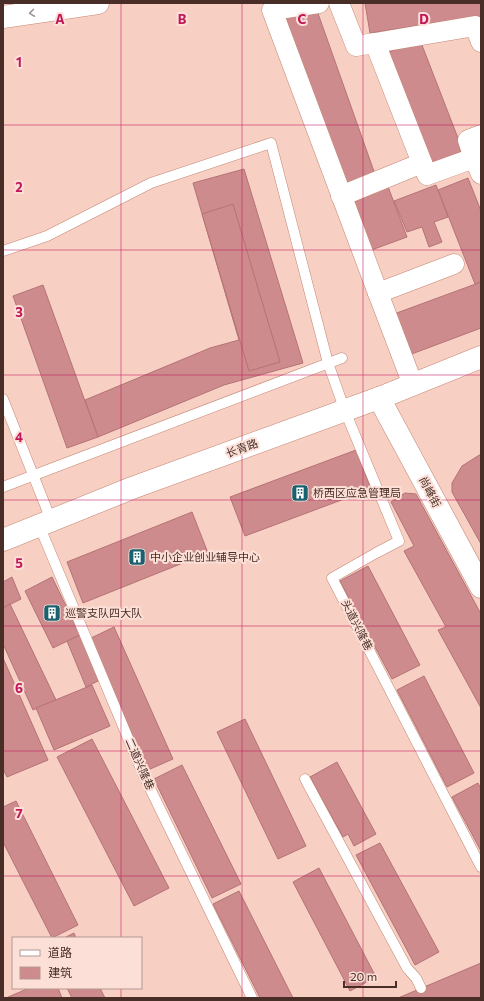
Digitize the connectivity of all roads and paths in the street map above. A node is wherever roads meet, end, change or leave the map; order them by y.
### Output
1 (98, 3) edge
2 (319, 3) edge
3 (339, 3) edge
4 (3, 17) edge
5 (481, 42) edge
6 (375, 43) junction
7 (481, 135) edge
8 (422, 163) junction
9 (478, 166) edge
10 (341, 196) junction
11 (3, 251) edge
12 (454, 264) dead end
13 (378, 293) junction
14 (481, 357) edge
15 (342, 358) dead end
16 (328, 363) junction
17 (413, 385) junction
18 (379, 398) junction
19 (3, 399) edge
20 (344, 411) junction
21 (34, 476) junction
22 (3, 488) edge
23 (45, 523) junction
24 (3, 540) edge
25 (481, 587) edge
26 (306, 779) dead end
27 (481, 867) edge
28 (421, 988) dead end
29 (252, 998) edge

1 -> 4 main road
2 - 10 street
3 - 6 street
5 - 6 street
6 - 8 street
7 - 9 street
8 - 9 street
8 - 10 street
10 - 13 street
11 - 16 lane
12 - 13 street
13 - 17 street
14 - 17 main road, 长青路
15 - 16 lane
16 - 20 lane
16 - 21 lane
17 - 18 main road, 长青路
18 - 20 main road, 长青路
18 - 25 main road, 尚峰街
19 - 21 lane, 二道兴隆巷
20 - 23 main road, 长青路
20 - 27 lane, 头道兴隆巷
21 - 22 lane
21 - 23 lane, 二道兴隆巷
23 - 24 main road, 长青路
23 - 29 lane, 二道兴隆巷
26 - 28 lane

